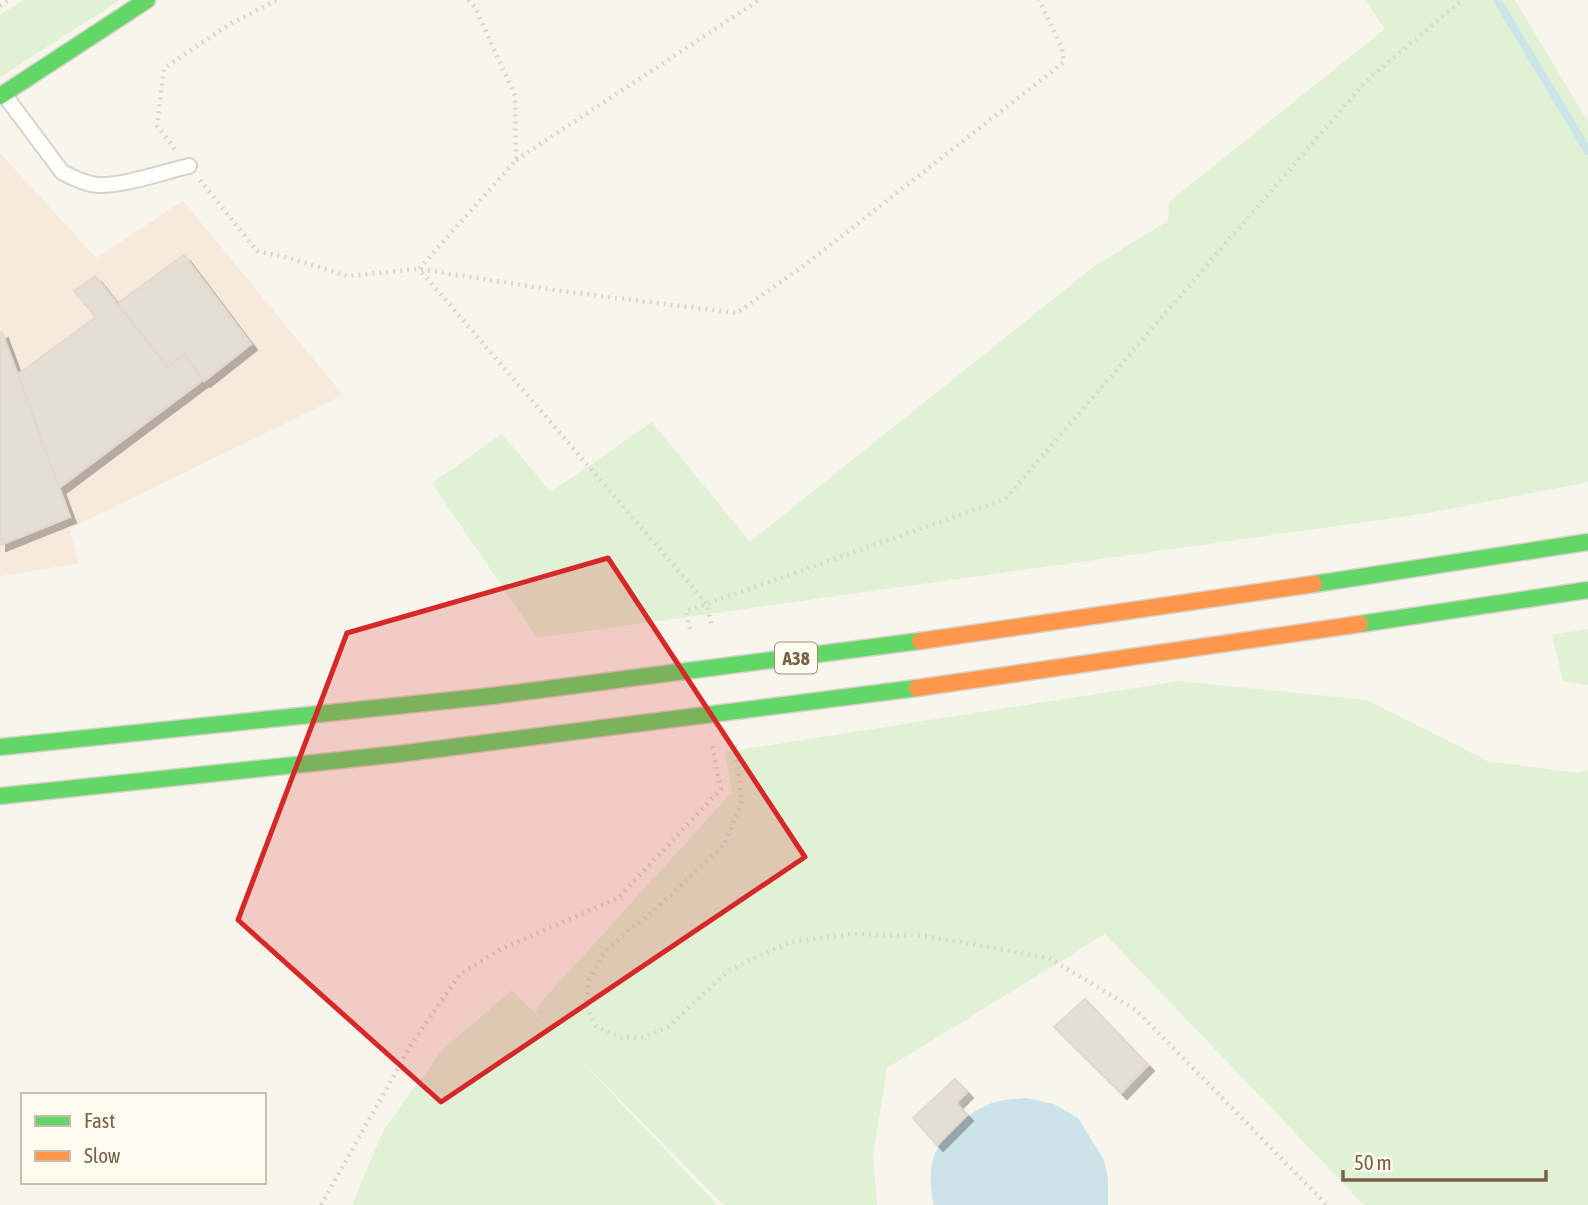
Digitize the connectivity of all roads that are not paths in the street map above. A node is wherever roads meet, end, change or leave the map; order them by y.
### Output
1 (148, 0) edge
2 (2, 94) edge
3 (189, 166) road end
4 (1588, 542) edge
5 (1588, 590) edge
6 (0, 747) edge
7 (0, 796) edge

1 - 2 main road
2 - 3 lane
4 - 6 main road, A38
5 - 7 main road, A38

